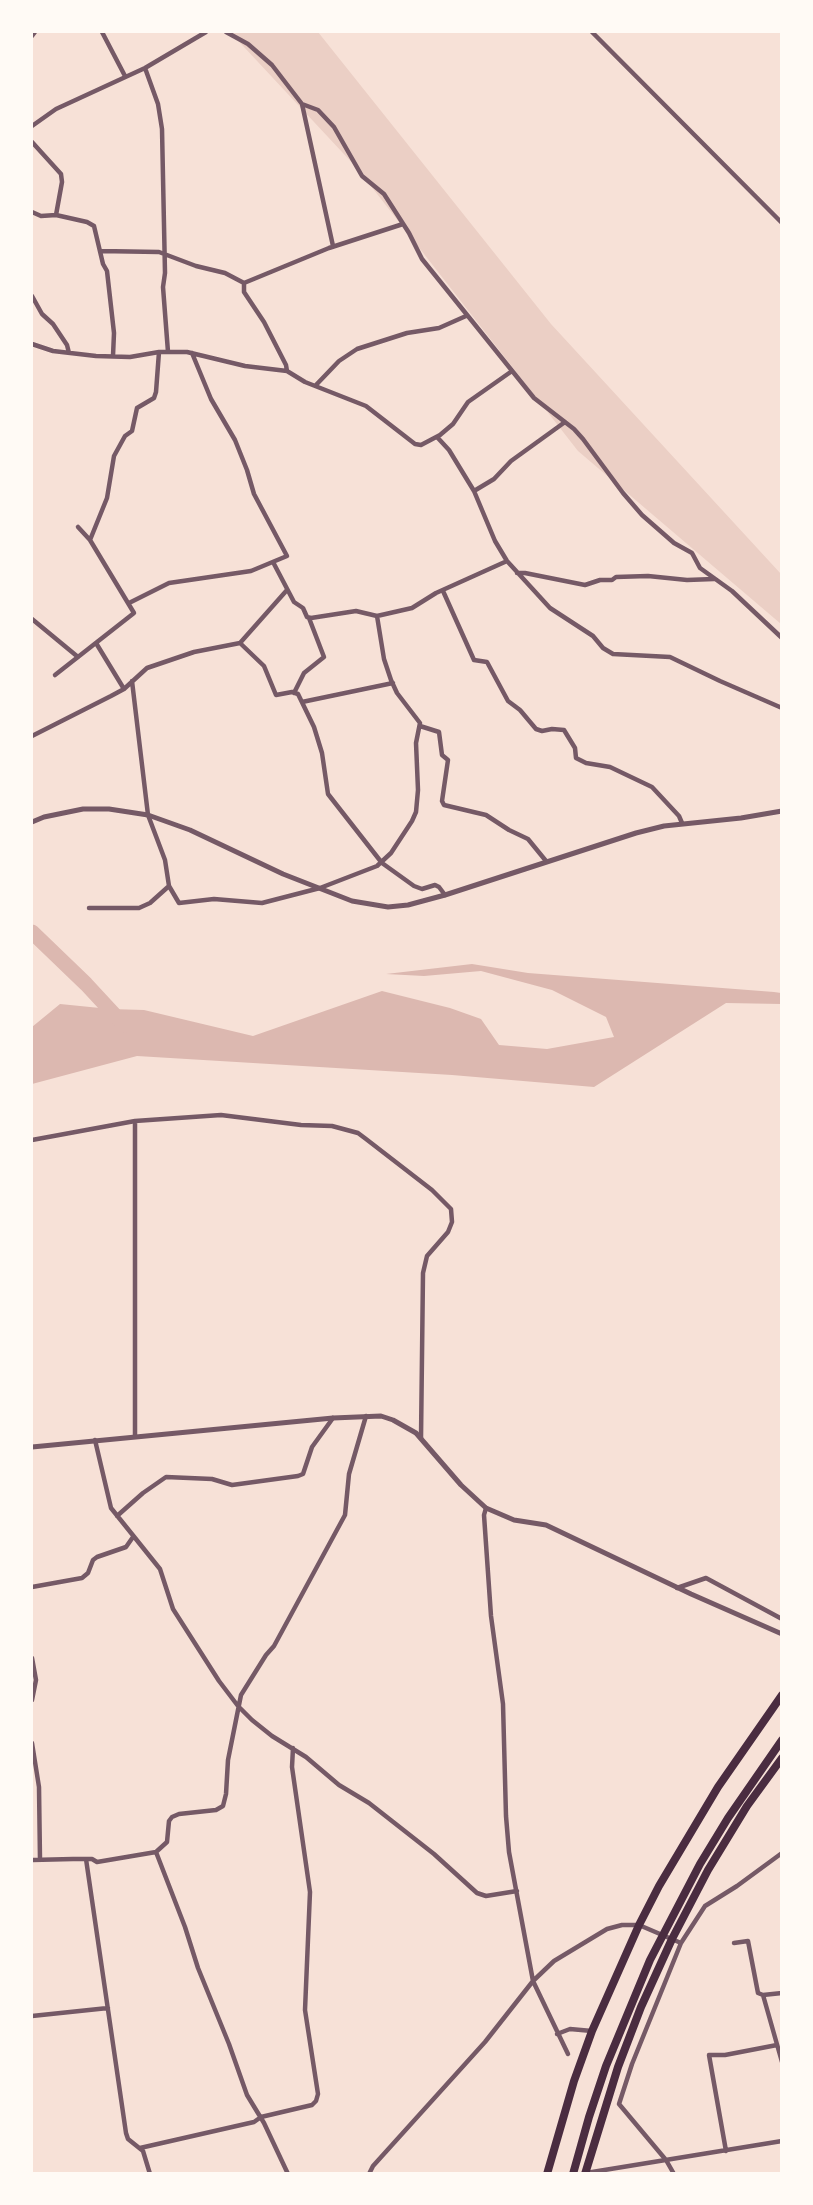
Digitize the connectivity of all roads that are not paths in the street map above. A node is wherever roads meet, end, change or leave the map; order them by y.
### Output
1 (35, 32) edge
2 (102, 32) edge
3 (206, 32) edge
4 (226, 32) edge
5 (592, 32) edge
6 (32, 36) edge
7 (145, 68) junction
8 (125, 76) junction
9 (302, 104) junction
10 (32, 126) edge
11 (32, 142) edge
12 (32, 212) edge
13 (56, 215) junction
14 (782, 223) edge
15 (403, 224) junction
16 (333, 246) junction
17 (100, 251) junction
18 (165, 254) junction
19 (244, 283) junction
20 (32, 296) edge
21 (466, 316) junction
22 (32, 344) edge
23 (159, 352) junction
24 (168, 352) junction
25 (69, 353) junction
26 (192, 353) junction
27 (113, 356) junction
28 (287, 371) junction
29 (512, 371) junction
30 (316, 385) junction
31 (565, 422) junction
32 (437, 437) junction
33 (474, 491) junction
34 (78, 527) dead end
35 (90, 540) junction
36 (507, 561) junction
37 (273, 562) junction
38 (517, 573) junction
39 (714, 579) junction
40 (287, 590) junction
41 (443, 591) junction
42 (129, 603) junction
43 (377, 616) junction
44 (309, 618) junction
45 (33, 623) edge
46 (782, 638) edge
47 (96, 643) junction
48 (240, 643) junction
49 (78, 657) junction
50 (56, 675) dead end
51 (132, 681) junction
52 (393, 683) junction
53 (124, 688) junction
54 (294, 693) junction
55 (302, 702) junction
56 (782, 708) edge
57 (420, 726) junction
58 (32, 735) edge
59 (782, 811) edge
60 (147, 815) junction
61 (32, 822) edge
62 (682, 823) junction
63 (546, 861) junction
64 (381, 863) junction
65 (170, 886) junction
66 (320, 888) junction
67 (445, 895) junction
68 (89, 908) dead end
69 (135, 1120) junction
70 (32, 1140) edge
71 (366, 1416) junction
72 (333, 1418) junction
73 (135, 1436) junction
74 (421, 1438) junction
75 (95, 1440) junction
76 (32, 1447) edge
77 (486, 1508) junction
78 (117, 1516) junction
79 (134, 1537) junction
80 (32, 1587) edge
81 (677, 1588) junction
82 (782, 1619) edge
83 (782, 1634) edge
84 (32, 1658) edge
85 (782, 1695) edge
86 (32, 1700) edge
87 (238, 1706) junction
88 (782, 1740) edge
89 (32, 1743) edge
90 (293, 1748) junction
91 (782, 1758) edge
92 (156, 1852) junction
93 (782, 1853) edge
94 (86, 1859) junction
95 (32, 1860) edge
96 (40, 1860) junction
97 (517, 1891) junction
98 (639, 1925) junction
99 (672, 1939) junction
100 (681, 1943) junction
101 (734, 1943) dead end
102 (533, 1981) junction
103 (782, 1993) edge
104 (763, 1995) junction
105 (108, 2008) junction
106 (32, 2016) edge
107 (592, 2031) junction
108 (557, 2034) junction
109 (777, 2045) junction
110 (568, 2054) dead end
111 (782, 2062) edge
112 (261, 2117) junction
113 (782, 2141) edge
114 (140, 2148) junction
115 (726, 2151) junction
116 (666, 2160) junction
117 (150, 2174) edge
118 (288, 2174) edge
119 (369, 2174) edge
120 (548, 2174) edge
121 (573, 2174) edge
122 (584, 2174) edge
123 (674, 2174) edge

1 - 6 street
2 - 8 street
3 - 7 street
4 - 9 street
5 - 14 street
7 - 8 street
7 - 18 street
8 - 10 street
9 - 15 street
9 - 16 street
11 - 13 street
12 - 13 street
13 - 17 street
15 - 16 street
15 - 21 street
16 - 19 street
17 - 18 street
17 - 27 street
18 - 19 street
18 - 24 street
19 - 28 street
20 - 25 street
21 - 29 street
21 - 30 street
22 - 25 street
23 - 24 street
23 - 27 street
23 - 35 street
24 - 26 street
25 - 27 street
26 - 28 street
26 - 37 street
28 - 30 street
29 - 31 street
29 - 32 street
30 - 32 street
31 - 33 street
31 - 39 street
32 - 33 street
33 - 36 street
34 - 35 street
35 - 42 street
36 - 38 street
36 - 41 street
37 - 40 street
37 - 42 street
38 - 39 street
38 - 56 street
39 - 46 street
40 - 44 street
40 - 48 street
41 - 43 street
41 - 62 street
42 - 47 street
43 - 44 street
43 - 52 street
44 - 54 street
45 - 49 street
47 - 49 street
47 - 53 street
48 - 51 street
48 - 54 street
49 - 50 street
51 - 53 street
51 - 60 street
52 - 55 street
52 - 57 street
53 - 58 street
54 - 55 street
55 - 64 street
57 - 63 street
57 - 64 street
59 - 62 street
60 - 61 street
60 - 65 street
60 - 66 street
62 - 63 street
63 - 67 street
64 - 66 street
64 - 67 street
65 - 66 street
65 - 68 street
66 - 67 street
69 - 70 street
69 - 73 street
69 - 74 street
71 - 72 street
71 - 74 street
71 - 87 street
72 - 73 street
72 - 78 street
73 - 75 street
74 - 77 street
75 - 76 street
75 - 78 street
77 - 81 street
77 - 97 street
78 - 79 street
79 - 80 street
79 - 87 street
81 - 82 street
81 - 83 street
84 - 86 street
85 - 98 highway
87 - 90 street
87 - 92 street
88 - 121 highway
89 - 96 street
90 - 97 street
90 - 112 street
91 - 99 highway
92 - 94 street
92 - 112 street
93 - 100 street
94 - 96 street
94 - 105 street
95 - 96 street
97 - 102 street
98 - 99 street
98 - 102 street
98 - 107 highway
99 - 100 street
99 - 122 highway
100 - 116 street
101 - 104 street
102 - 108 street
102 - 119 street
103 - 104 street
104 - 109 street
105 - 106 street
105 - 114 street
107 - 108 street
107 - 120 highway
108 - 110 street
109 - 111 street
109 - 115 street
112 - 114 street
112 - 118 street
113 - 115 street
114 - 117 street
115 - 116 street
116 - 122 street
116 - 123 street

